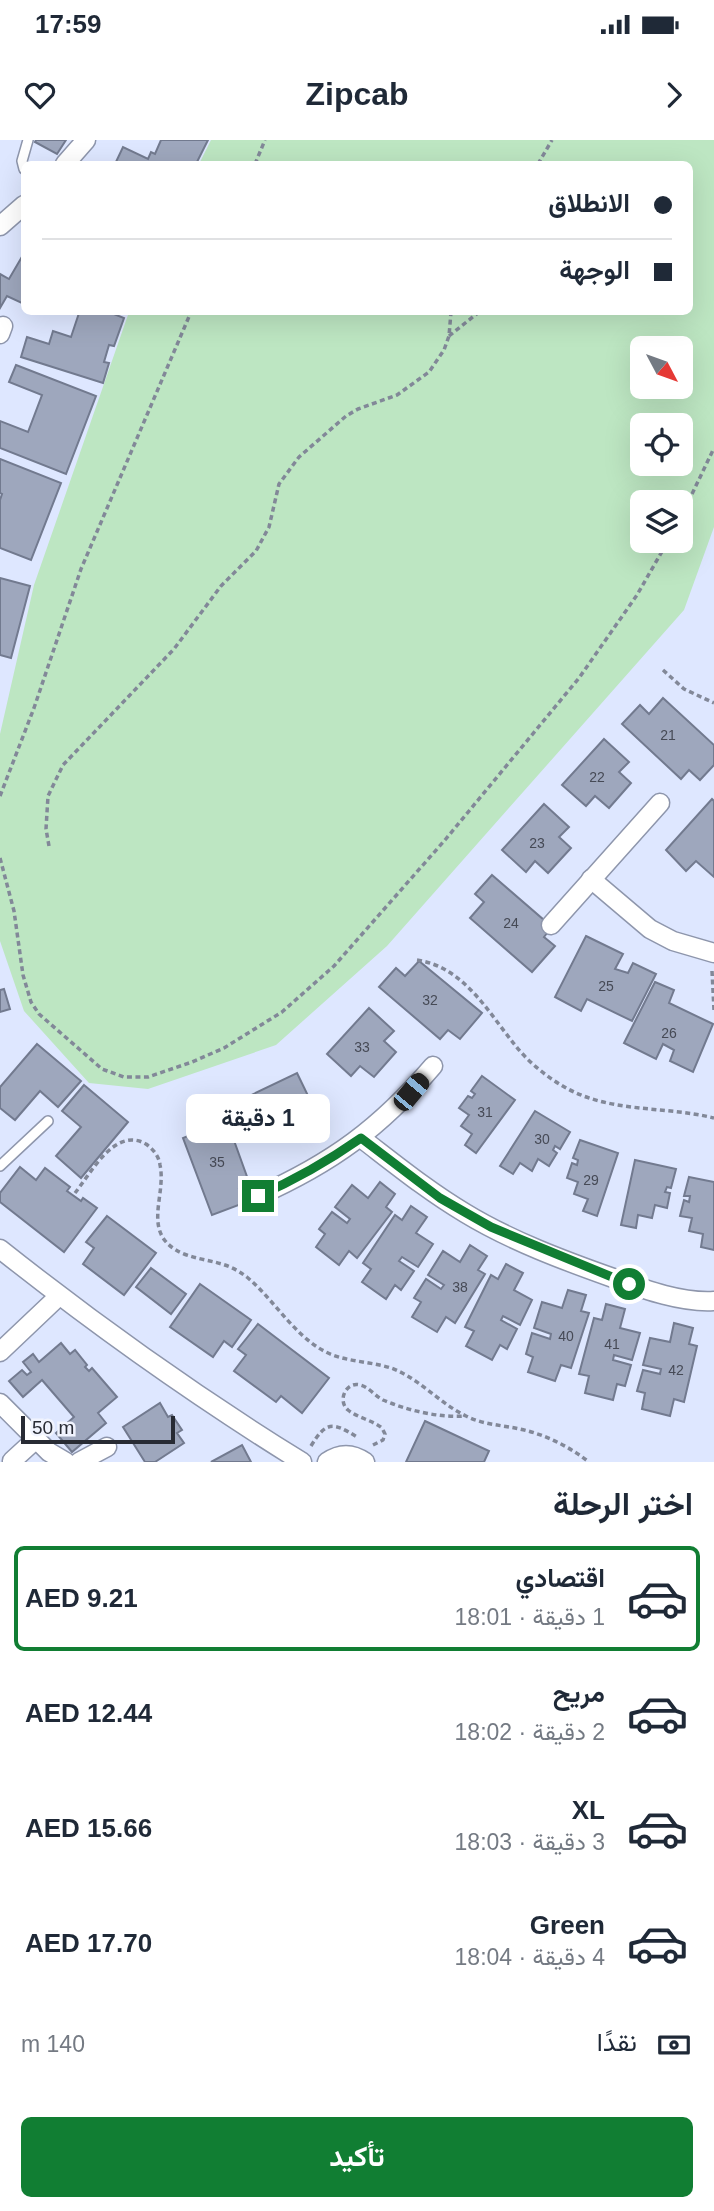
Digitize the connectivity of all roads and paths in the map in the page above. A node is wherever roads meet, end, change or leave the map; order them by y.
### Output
1 (28, 140) edge
2 (86, 140) edge
3 (265, 140) edge
4 (552, 140) edge
5 (22, 161) edge
6 (68, 161) edge
7 (256, 161) edge
8 (540, 161) edge
9 (21, 208) edge
10 (0, 226) edge
11 (190, 315) edge
12 (451, 315) edge
13 (475, 315) edge
14 (449, 336) junction
15 (714, 448) edge
16 (693, 492) edge
17 (661, 553) edge
18 (663, 670) dead end
19 (714, 703) edge
20 (0, 796) edge
21 (660, 803) dead end
22 (49, 846) dead end
23 (0, 858) edge
24 (592, 879) junction
25 (551, 925) dead end
26 (713, 952) edge
27 (417, 960) dead end
28 (714, 1010) edge
29 (433, 1066) dead end
30 (714, 1118) edge
31 (48, 1121) dead end
32 (361, 1138) junction
33 (0, 1166) edge
34 (75, 1193) dead end
35 (258, 1196) dead end
36 (0, 1249) edge
37 (59, 1296) junction
38 (714, 1301) edge
39 (0, 1352) edge
40 (0, 1403) edge
41 (466, 1416) junction
42 (36, 1439) junction
43 (107, 1447) dead end
44 (12, 1461) edge
45 (66, 1462) edge
46 (79, 1462) edge
47 (302, 1462) edge
48 (327, 1462) edge
49 (365, 1462) edge
50 (589, 1462) edge

1 - 5 lane
2 - 6 street
3 - 7 path
4 - 8 path
9 - 10 street
11 - 20 path
12 - 14 path
13 - 14 path
14 - 22 path
15 - 16 path
17 - 23 path
18 - 19 path
21 - 24 street
24 - 25 street
24 - 26 street
26 - 28 path
27 - 30 path
29 - 32 street
31 - 33 lane
32 - 35 street
32 - 38 street
34 - 41 path
36 - 37 street
37 - 39 street
37 - 47 street
40 - 42 street
41 - 47 path
41 - 50 path
42 - 44 street
42 - 45 street
43 - 46 street
48 - 49 street

